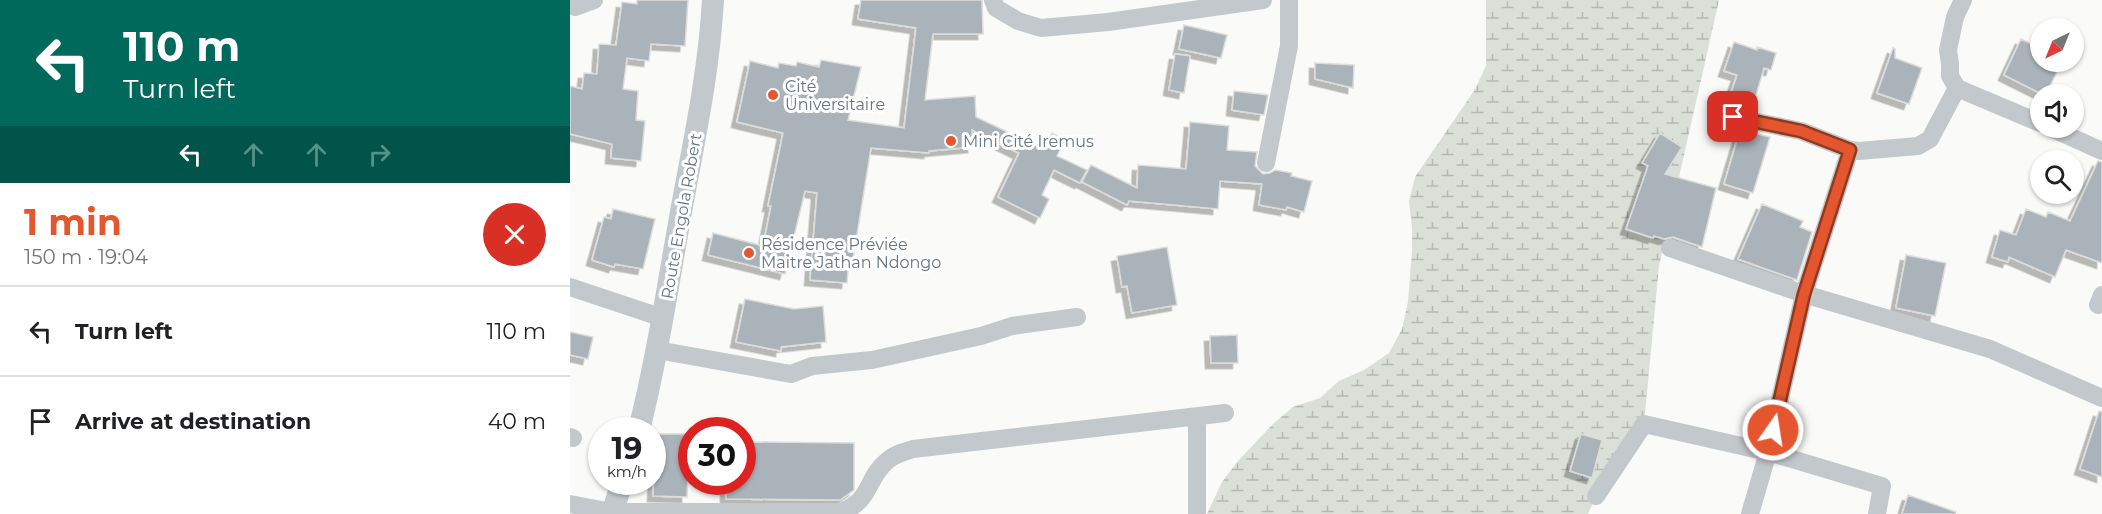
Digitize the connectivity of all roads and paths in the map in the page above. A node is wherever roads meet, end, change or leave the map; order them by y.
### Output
1 (594, 0) edge
2 (713, 0) edge
3 (993, 0) edge
4 (1263, 0) edge
5 (1289, 0) edge
6 (1963, 0) edge
7 (572, 9) edge
8 (1957, 88) junction
9 (1733, 117) dead end
10 (2030, 119) edge
11 (2073, 138) edge
12 (1850, 150) junction
13 (2102, 151) edge
14 (1266, 163) dead end
15 (1670, 248) dead end
16 (570, 287) edge
17 (1804, 294) junction
18 (1077, 316) dead end
19 (663, 318) junction
20 (657, 350) junction
21 (2102, 398) edge
22 (1225, 413) dead end
23 (642, 417) edge
24 (1197, 417) junction
25 (1768, 452) junction
26 (618, 495) edge
27 (1596, 496) dead end
28 (570, 504) edge
29 (612, 513) edge
30 (1197, 514) edge
31 (1750, 514) edge
32 (1877, 514) edge

1 - 7 street
2 - 19 street, Route Engola Robert
3 - 4 street
5 - 14 street
6 - 8 street
8 - 10 street
8 - 12 street
9 - 12 street
11 - 13 street
12 - 17 street
15 - 17 street
16 - 19 street
17 - 21 street
17 - 25 street
18 - 20 street
19 - 20 street, Route Engola Robert
20 - 23 street, Route Engola Robert
22 - 24 street
24 - 29 street
24 - 30 street
25 - 27 street
25 - 31 street
25 - 32 street
26 - 29 street
28 - 29 street

